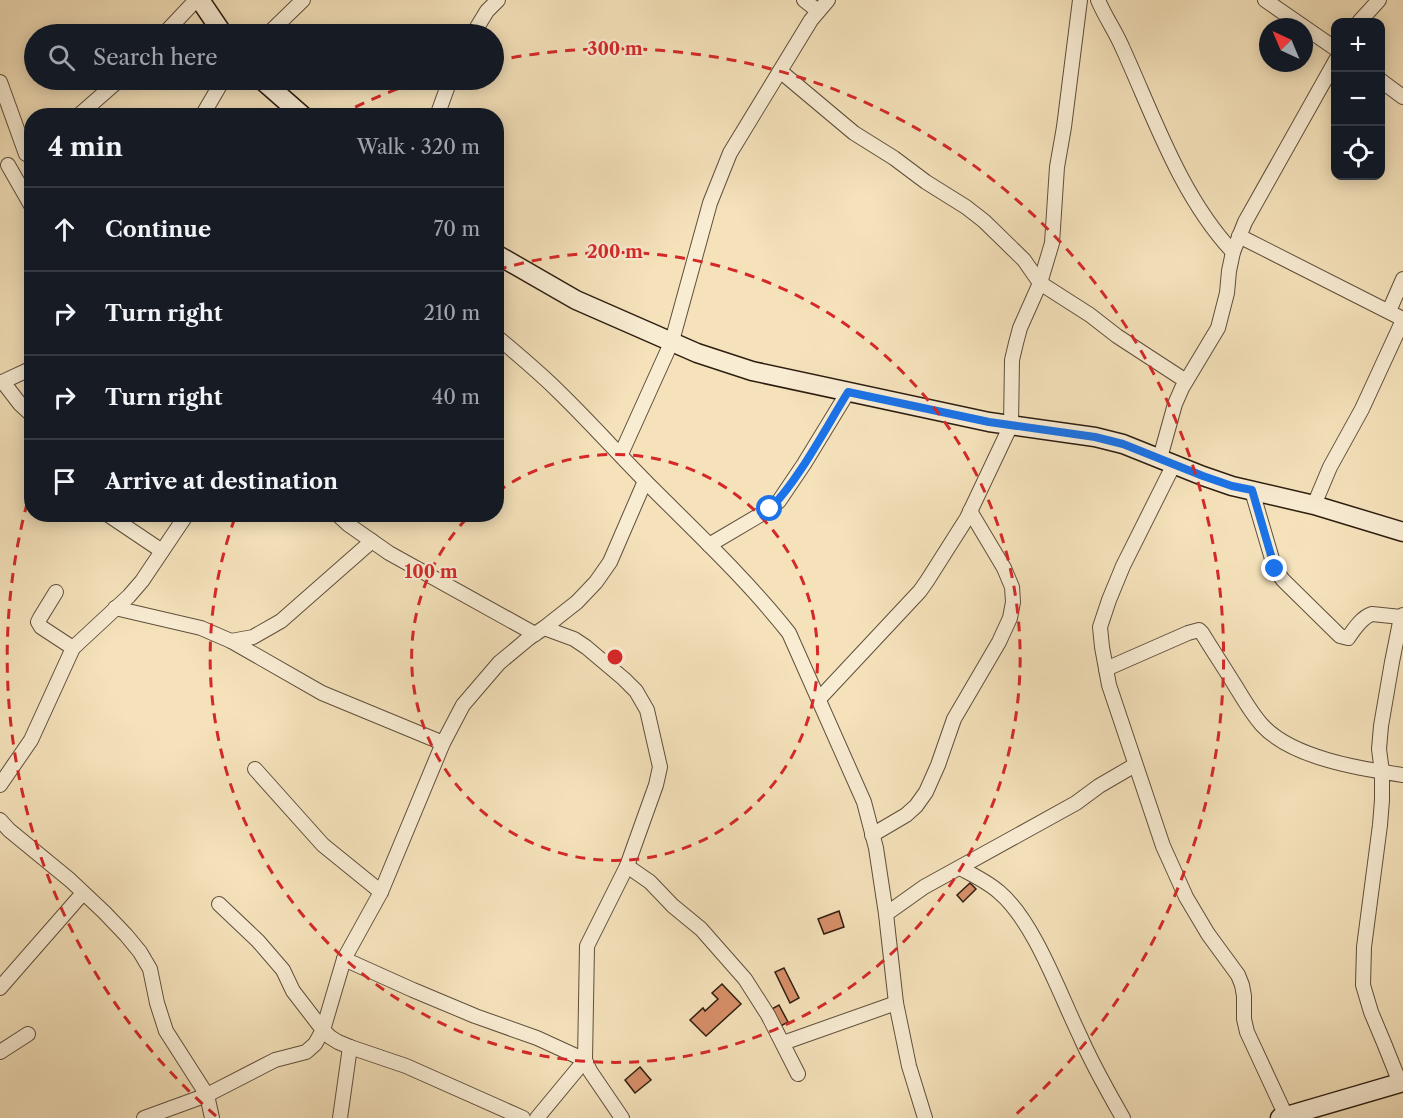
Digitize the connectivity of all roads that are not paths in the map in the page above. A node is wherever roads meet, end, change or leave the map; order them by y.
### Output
1 (198, 0) edge
2 (303, 0) edge
3 (498, 0) edge
4 (804, 0) edge
5 (828, 0) edge
6 (1265, 0) edge
7 (1379, 0) edge
8 (1079, 7) edge
9 (1100, 7) edge
10 (818, 11) junction
11 (1363, 18) edge
12 (174, 24) edge
13 (216, 24) edge
14 (278, 24) edge
15 (479, 24) edge
16 (1331, 46) edge
17 (1331, 67) edge
18 (780, 71) junction
19 (0, 82) edge
20 (1385, 84) edge
21 (108, 90) edge
22 (217, 90) edge
23 (273, 90) edge
24 (446, 90) edge
25 (1403, 97) edge
26 (87, 108) edge
27 (207, 108) edge
28 (294, 108) edge
29 (440, 108) edge
30 (24, 140) edge
31 (24, 155) edge
32 (4, 167) edge
33 (24, 196) edge
34 (1239, 236) junction
35 (1233, 252) junction
36 (504, 259) edge
37 (1403, 279) edge
38 (1040, 283) junction
39 (1389, 311) junction
40 (1403, 320) edge
41 (672, 341) junction
42 (504, 343) edge
43 (24, 372) edge
44 (1186, 381) junction
45 (1, 382) edge
46 (848, 392) junction
47 (24, 408) edge
48 (1011, 425) junction
49 (621, 454) junction
50 (1167, 461) junction
51 (645, 481) junction
52 (1252, 490) junction
53 (1314, 505) junction
54 (970, 511) junction
55 (118, 522) edge
56 (182, 522) edge
57 (347, 522) edge
58 (1403, 532) edge
59 (372, 541) junction
60 (709, 545) junction
61 (162, 551) junction
62 (56, 592) dead end
63 (115, 608) junction
64 (1402, 616) edge
65 (539, 631) junction
66 (231, 641) junction
67 (73, 648) junction
68 (1106, 669) junction
69 (819, 699) junction
70 (443, 743) junction
71 (1135, 765) junction
72 (255, 769) dead end
73 (1382, 772) junction
74 (1403, 774) edge
75 (0, 785) edge
76 (0, 820) edge
77 (873, 835) junction
78 (627, 866) junction
79 (960, 868) junction
80 (381, 892) junction
81 (83, 893) junction
82 (219, 904) dead end
83 (886, 914) junction
84 (344, 959) junction
85 (0, 988) edge
86 (896, 1003) junction
87 (323, 1030) junction
88 (28, 1034) dead end
89 (783, 1043) junction
90 (350, 1047) junction
91 (0, 1052) edge
92 (585, 1060) junction
93 (798, 1074) dead end
94 (1401, 1082) edge
95 (207, 1095) junction
96 (1283, 1117) edge
97 (144, 1118) edge
98 (212, 1118) edge
99 (340, 1118) edge
100 (523, 1118) edge
101 (537, 1118) edge
102 (622, 1118) edge
103 (925, 1118) edge
104 (1123, 1118) edge

1 - 12 street
1 - 13 street
2 - 14 street
3 - 15 street
4 - 10 street
5 - 10 street
6 - 16 street
7 - 11 street
8 - 9 street
8 - 38 street
9 - 35 street
10 - 18 street
17 - 34 street
18 - 38 street
18 - 41 street
19 - 30 street
20 - 25 street
21 - 26 street
22 - 27 street
23 - 28 street
24 - 29 street
31 - 32 street
32 - 33 street
34 - 35 street
34 - 39 street
35 - 44 street
36 - 41 street
37 - 39 street
38 - 44 street
38 - 48 street
39 - 40 street
40 - 53 street
41 - 46 street
41 - 49 street
42 - 49 street
43 - 45 street
44 - 50 street
45 - 47 street
46 - 48 street
46 - 60 street
48 - 50 street
48 - 54 street
49 - 51 street
50 - 52 street
50 - 68 street
51 - 60 street
51 - 65 street
52 - 53 street
52 - 64 street
53 - 58 street
54 - 69 street
54 - 77 street
55 - 61 street
56 - 61 street
57 - 59 street
59 - 65 street
59 - 66 street
60 - 69 street
61 - 63 street
62 - 67 street
63 - 66 street
63 - 67 street
64 - 73 street
65 - 70 street
65 - 78 street
66 - 70 street
67 - 75 street
68 - 71 street
68 - 73 street
69 - 77 street
70 - 80 street
71 - 79 street
71 - 96 street
72 - 80 street
73 - 74 street
73 - 94 street
76 - 81 street
77 - 83 street
78 - 89 street
78 - 92 street
79 - 83 street
79 - 104 street
80 - 84 street
81 - 85 street
81 - 95 street
82 - 87 street
83 - 86 street
84 - 87 street
84 - 92 street
86 - 89 street
86 - 103 street
87 - 90 street
87 - 95 street
88 - 91 street
89 - 93 street
90 - 99 street
90 - 100 street
92 - 101 street
92 - 102 street
94 - 96 street
95 - 97 street
95 - 98 street

